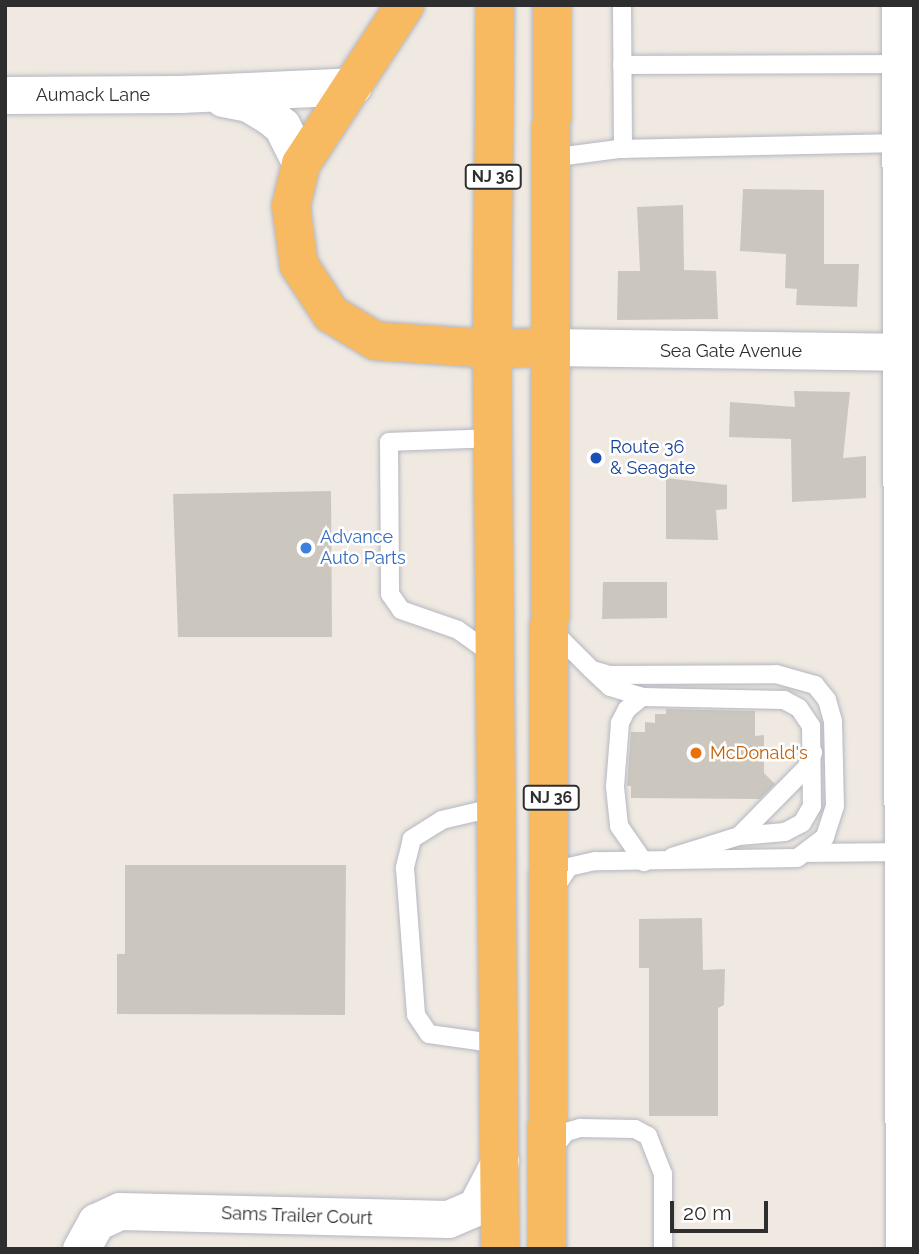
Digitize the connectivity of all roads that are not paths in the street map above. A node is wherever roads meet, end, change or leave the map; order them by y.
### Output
1 (405, 5) edge
2 (495, 5) edge
3 (552, 5) edge
4 (622, 5) edge
5 (900, 5) edge
6 (901, 64) junction
7 (622, 65) junction
8 (353, 86) junction
9 (180, 94) junction
10 (5, 95) edge
11 (906, 125) edge
12 (623, 149) junction
13 (550, 159) junction
14 (301, 164) junction
15 (549, 347) junction
16 (492, 349) junction
17 (908, 352) edge
18 (492, 438) junction
19 (551, 628) junction
20 (495, 656) junction
21 (592, 670) junction
22 (642, 697) junction
23 (813, 751) junction
24 (497, 807) junction
25 (739, 836) junction
26 (904, 852) junction
27 (808, 853) junction
28 (650, 862) junction
29 (551, 898) junction
30 (499, 1044) junction
31 (500, 1161) junction
32 (548, 1161) junction
33 (81, 1249) edge
34 (500, 1249) edge
35 (547, 1249) edge
36 (663, 1249) edge
37 (904, 1249) edge

1 - 8 highway
2 - 16 highway, NJ 36
3 - 13 highway, NJ 36
4 - 7 lane
5 - 6 street
6 - 7 lane
6 - 11 street
7 - 12 lane
8 - 9 street, Aumack Lane
8 - 14 highway
9 - 10 street, Aumack Lane
9 - 14 street, Aumack Lane
11 - 12 lane
11 - 17 street
12 - 13 lane
13 - 15 highway, NJ 36
14 - 16 highway
15 - 16 highway
15 - 17 street, Sea Gate Avenue
15 - 19 highway, NJ 36
16 - 18 highway, NJ 36
17 - 26 street
18 - 20 highway, NJ 36
18 - 20 lane
19 - 21 lane
19 - 29 highway, NJ 36
20 - 24 highway, NJ 36
21 - 22 lane
21 - 27 lane
22 - 23 lane
22 - 28 lane
23 - 25 lane
23 - 25 lane
24 - 30 highway, NJ 36
24 - 30 lane
25 - 28 lane
26 - 27 lane
26 - 37 street
27 - 28 lane
28 - 29 lane
29 - 32 highway, NJ 36
30 - 31 highway, NJ 36
31 - 33 street, Sams Trailer Court
31 - 34 highway, NJ 36
32 - 35 highway, NJ 36
32 - 36 lane

